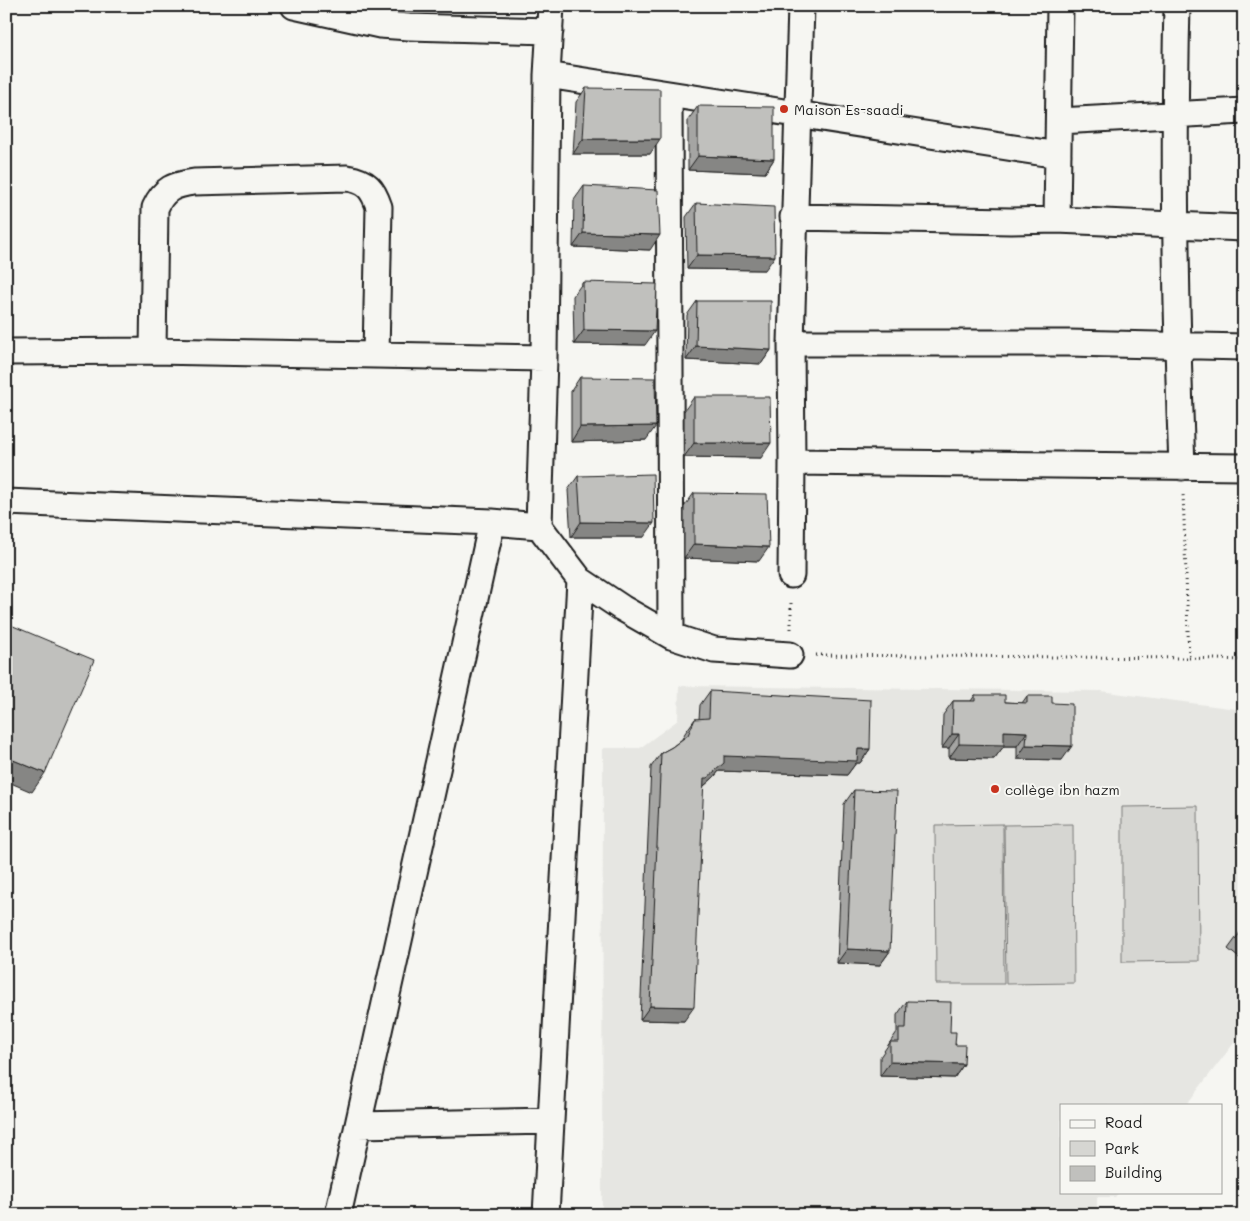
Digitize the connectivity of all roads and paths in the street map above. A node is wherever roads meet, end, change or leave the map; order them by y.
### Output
1 (294, 6) edge
2 (801, 6) edge
3 (1060, 6) edge
4 (1177, 6) edge
5 (410, 17) edge
6 (550, 18) edge
7 (547, 75) junction
8 (669, 95) junction
9 (1244, 112) edge
10 (797, 113) junction
11 (1174, 116) junction
12 (1059, 121) junction
13 (1058, 154) junction
14 (793, 217) junction
15 (1057, 220) junction
16 (1176, 226) junction
17 (1244, 228) edge
18 (791, 343) junction
19 (1177, 346) junction
20 (1244, 347) edge
21 (153, 351) junction
22 (6, 352) edge
23 (376, 354) junction
24 (544, 358) junction
25 (792, 462) junction
26 (1182, 467) junction
27 (1244, 467) edge
28 (6, 502) edge
29 (492, 522) junction
30 (539, 526) junction
31 (791, 575) joint
32 (580, 580) junction
33 (671, 636) junction
34 (790, 655) junction
35 (1189, 658) junction
36 (1244, 660) edge
37 (550, 1121) junction
38 (358, 1124) junction
39 (338, 1215) edge
40 (546, 1215) edge

1 - 5 street
2 - 10 street
3 - 12 street
4 - 11 street
5 - 6 street
6 - 7 street
7 - 8 street
7 - 24 street
8 - 10 street
8 - 33 street
9 - 11 street
10 - 13 street
10 - 14 street
11 - 12 street
11 - 16 street
12 - 13 street
13 - 15 street
14 - 15 street
14 - 18 street
15 - 16 street
16 - 17 street
16 - 19 street
18 - 19 street
18 - 25 street
19 - 20 street
19 - 26 street
21 - 22 street
21 - 23 street
21 - 23 street
23 - 24 street
24 - 30 street
25 - 26 street
25 - 31 street
26 - 27 street
26 - 35 path
28 - 29 street
29 - 30 street
29 - 38 street
30 - 32 street
31 - 34 path
32 - 33 street
32 - 37 street
33 - 34 street
34 - 35 path
35 - 36 path
37 - 38 street
37 - 40 street
38 - 39 street

